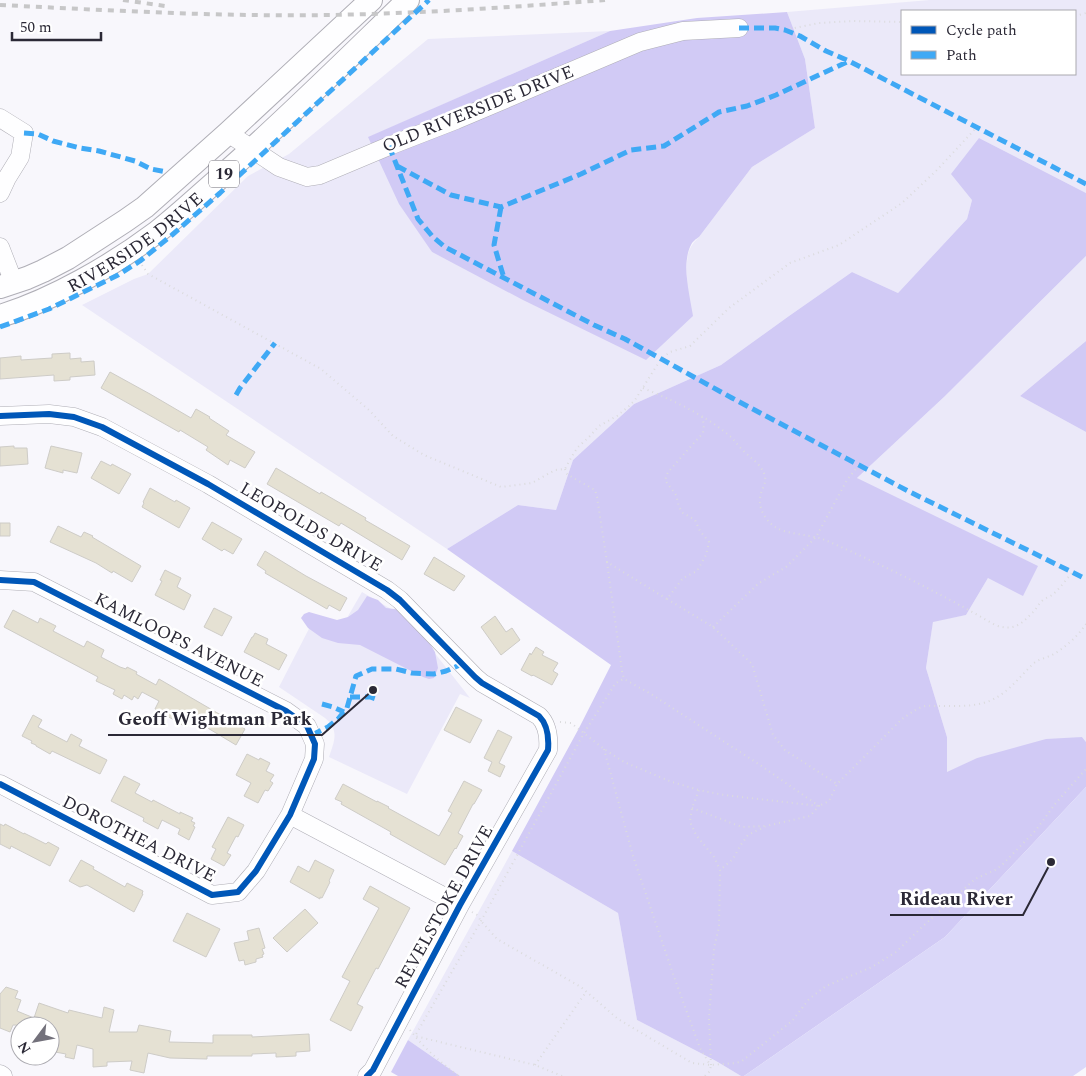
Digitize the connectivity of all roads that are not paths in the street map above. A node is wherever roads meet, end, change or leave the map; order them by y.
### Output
1 (371, 0) edge
2 (408, 0) edge
3 (739, 28) dead end
4 (0, 118) edge
5 (228, 133) junction
6 (253, 149) junction
7 (0, 193) edge
8 (0, 247) edge
9 (7, 285) edge
10 (0, 316) edge
11 (0, 416) edge
12 (0, 580) edge
13 (547, 751) joint
14 (0, 784) edge
15 (290, 815) junction
16 (460, 905) junction
17 (367, 1076) edge

1 - 5 main road, RIVERSIDE DRIVE / 19
2 - 6 main road, RIVERSIDE DRIVE / 19
3 - 6 street, OLD RIVERSIDE DRIVE
4 - 7 street
5 - 6 street, OLD RIVERSIDE DRIVE
5 - 9 main road, RIVERSIDE DRIVE / 19
6 - 10 main road, RIVERSIDE DRIVE / 19
8 - 9 street
11 - 13 street, LEOPOLDS DRIVE
12 - 15 street, KAMLOOPS AVENUE
13 - 16 street, REVELSTOKE DRIVE
14 - 15 street, DOROTHEA DRIVE
15 - 16 street
16 - 17 street, REVELSTOKE DRIVE

